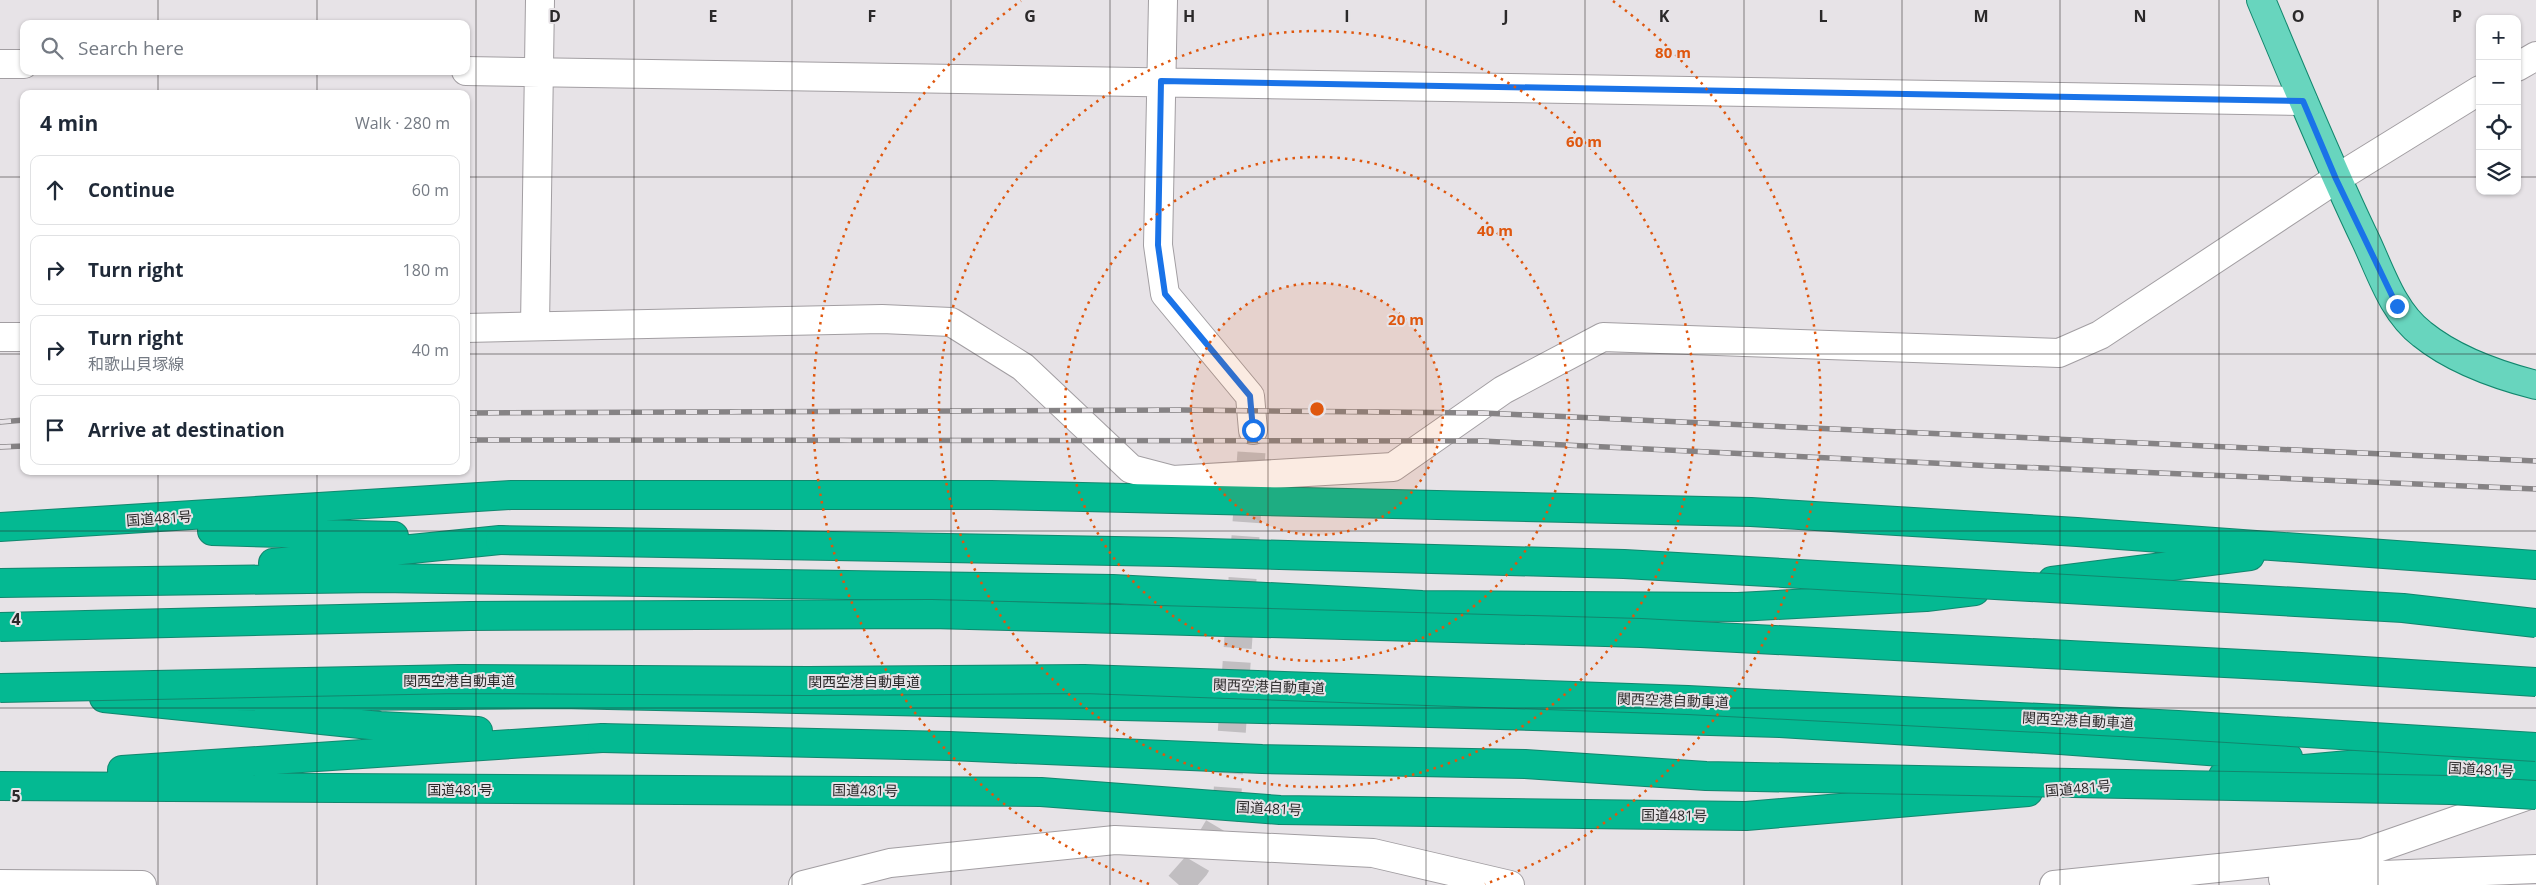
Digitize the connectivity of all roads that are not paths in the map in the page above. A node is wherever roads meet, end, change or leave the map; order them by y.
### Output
1 (540, 0) edge
2 (1163, 0) edge
3 (2261, 0) edge
4 (2536, 56) edge
5 (0, 64) edge
6 (20, 64) edge
7 (2521, 65) edge
8 (470, 71) edge
9 (539, 72) junction
10 (1161, 81) junction
11 (2476, 92) edge
12 (2303, 101) junction
13 (2336, 179) junction
14 (535, 326) junction
15 (470, 328) edge
16 (0, 337) edge
17 (20, 337) edge
18 (2536, 385) edge
19 (1253, 430) tunnel mouth
20 (55, 526) junction
21 (0, 528) edge
22 (500, 540) junction
23 (2309, 549) junction
24 (2536, 565) edge
25 (0, 583) edge
26 (50, 583) junction
27 (2536, 623) edge
28 (0, 627) edge
29 (2536, 682) edge
30 (0, 688) edge
31 (104, 698) junction
32 (0, 701) edge
33 (602, 738) junction
34 (2536, 747) edge
35 (2371, 763) junction
36 (2536, 771) edge
37 (0, 778) edge
38 (0, 786) edge
39 (2536, 794) edge
40 (2536, 869) edge
41 (0, 884) edge
42 (142, 885) edge
43 (804, 885) edge
44 (1510, 885) edge
45 (2054, 885) edge
46 (2117, 885) edge

1 - 9 street
2 - 10 street
3 - 12 main road
4 - 7 street
5 - 6 street
8 - 9 street
9 - 10 street
9 - 14 street
10 - 12 street
10 - 19 street
11 - 13 street
12 - 13 main road
13 - 14 street
13 - 18 main road
14 - 15 street
16 - 17 street
20 - 21 highway, 国道481号
20 - 22 highway
20 - 23 highway, 国道481号
22 - 26 highway
22 - 27 highway, bridge
23 - 24 highway, 国道481号
23 - 26 highway
25 - 26 highway
28 - 29 highway, bridge
30 - 34 highway, 関西空港自動車道, bridge
31 - 32 highway
31 - 33 highway
31 - 35 highway
33 - 37 highway
33 - 39 highway, bridge
35 - 36 highway, 国道481号
35 - 38 highway, 国道481号
39 - 45 street
40 - 46 street
41 - 42 street
43 - 44 street

